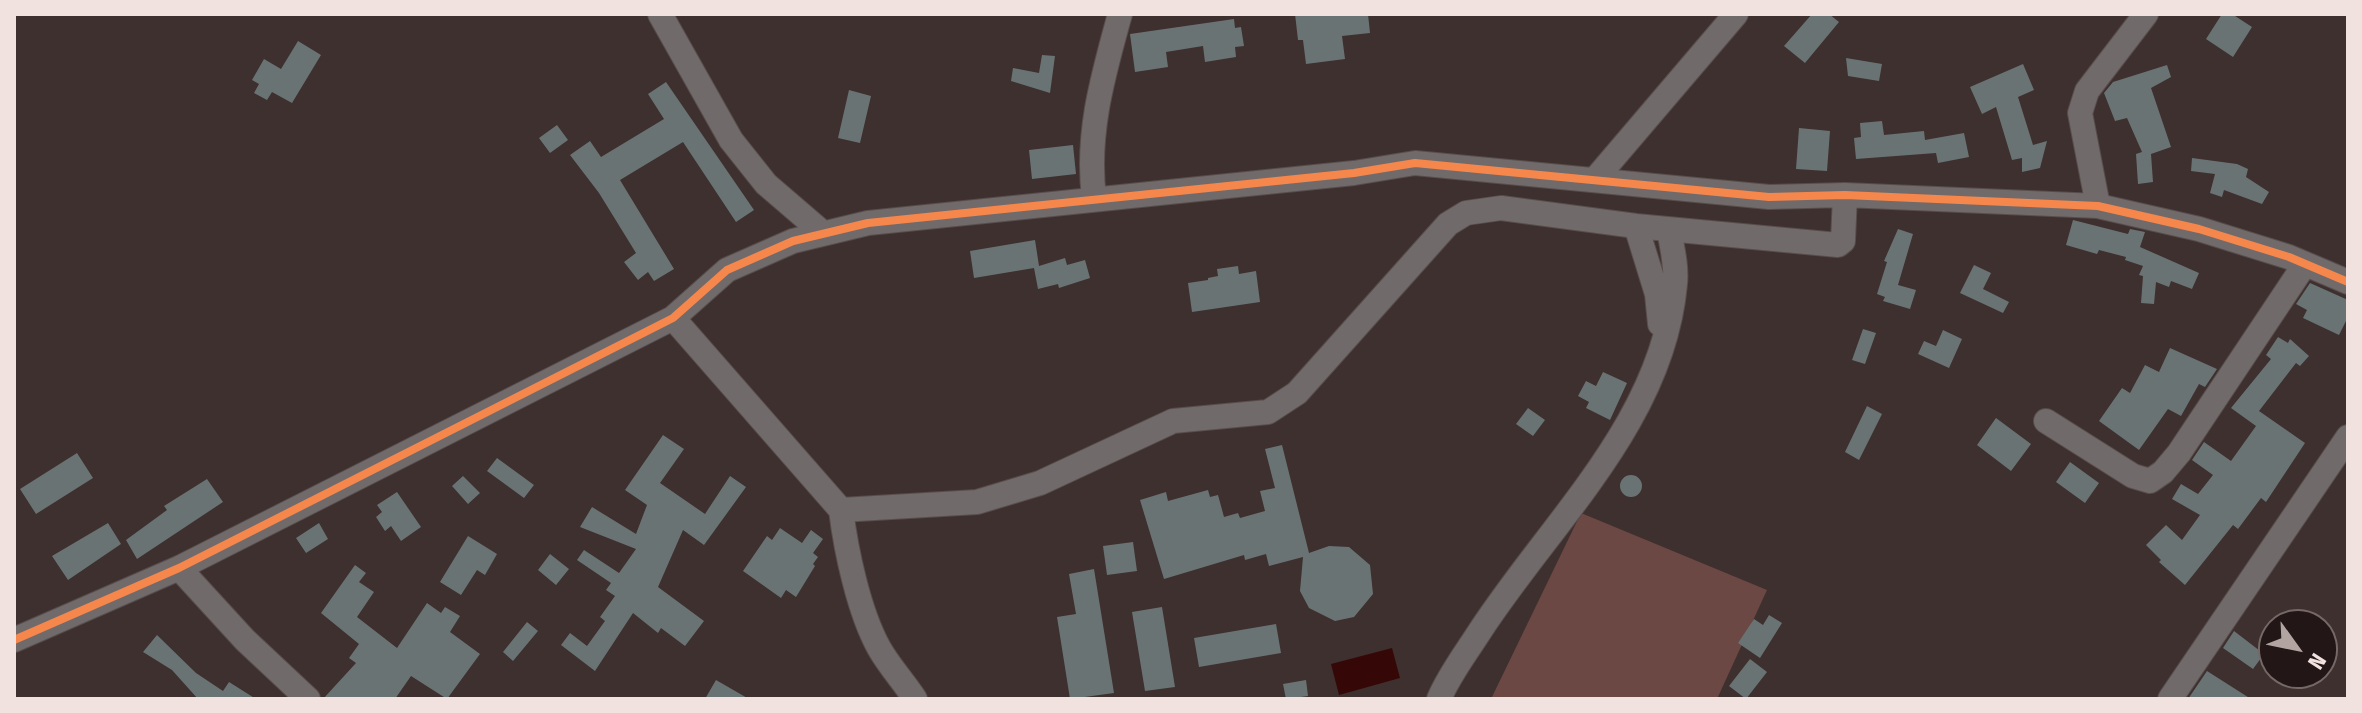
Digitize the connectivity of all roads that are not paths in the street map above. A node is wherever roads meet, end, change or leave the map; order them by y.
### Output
1 (660, 14) edge
2 (1120, 14) edge
3 (1736, 14) edge
4 (2146, 14) edge
5 (1597, 177) junction
6 (1845, 195) junction
7 (1094, 198) junction
8 (2098, 206) junction
9 (1636, 226) junction
10 (1669, 230) junction
11 (823, 233) junction
12 (2305, 264) junction
13 (2348, 282) edge
14 (673, 318) junction
15 (1661, 347) junction
16 (2046, 421) dead end
17 (2348, 437) edge
18 (841, 510) junction
19 (179, 568) junction
20 (14, 640) edge
21 (308, 699) edge
22 (915, 699) edge
23 (1439, 699) edge
24 (2170, 699) edge

1 - 11 street
2 - 7 street
3 - 5 street
4 - 8 street
5 - 6 street
5 - 7 street
6 - 8 street
6 - 10 street
7 - 11 street
8 - 12 street
9 - 10 street
9 - 15 street
9 - 18 street
10 - 15 street
11 - 14 street
12 - 13 street
12 - 16 street
14 - 18 street
14 - 19 street
15 - 23 street
17 - 24 street
18 - 22 street
19 - 20 street
19 - 21 street

